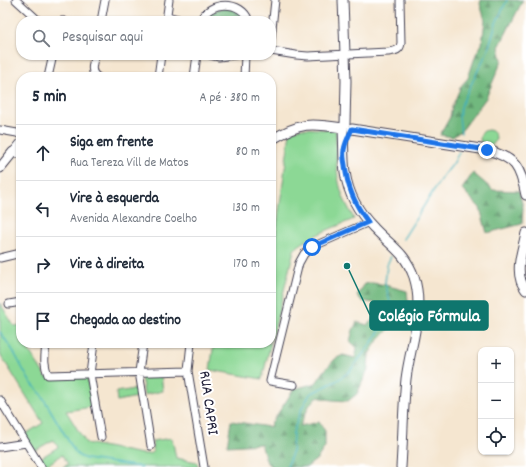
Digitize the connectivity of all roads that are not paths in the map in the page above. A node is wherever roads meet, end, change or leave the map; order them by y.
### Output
1 (16, 0) edge
2 (105, 0) edge
3 (169, 0) edge
4 (275, 0) edge
5 (343, 0) edge
6 (400, 0) edge
7 (218, 1) edge
8 (34, 16) edge
9 (102, 16) edge
10 (167, 16) edge
11 (203, 16) edge
12 (247, 16) edge
13 (273, 16) edge
14 (276, 51) edge
15 (345, 54) junction
16 (52, 60) edge
17 (94, 60) edge
18 (160, 60) edge
19 (196, 60) edge
20 (245, 60) edge
21 (49, 72) edge
22 (94, 72) edge
23 (159, 72) edge
24 (195, 72) edge
25 (244, 72) edge
26 (347, 128) junction
27 (0, 130) edge
28 (16, 133) edge
29 (276, 137) edge
30 (16, 154) edge
31 (0, 168) edge
32 (526, 195) edge
33 (368, 222) junction
34 (526, 233) edge
35 (16, 255) edge
36 (0, 258) edge
37 (526, 290) edge
38 (16, 303) edge
39 (9, 304) dead end
40 (45, 348) edge
41 (93, 348) edge
42 (142, 348) edge
43 (190, 348) edge
44 (188, 371) junction
45 (139, 372) junction
46 (90, 374) junction
47 (294, 385) dead end
48 (0, 400) edge
49 (101, 437) dead end
50 (26, 443) junction
51 (151, 446) dead end
52 (0, 447) edge
53 (41, 467) edge
54 (204, 467) edge
55 (400, 467) edge

1 - 8 street
2 - 9 street
3 - 10 street
4 - 13 street
5 - 15 main road
6 - 15 street
7 - 11 street
7 - 12 street
14 - 15 street
15 - 26 main road
16 - 21 street
17 - 22 street
18 - 23 street
19 - 24 street
20 - 25 street
26 - 29 main road
26 - 32 main road
26 - 33 main road
27 - 28 street
30 - 31 main road
33 - 47 street
33 - 55 main road
34 - 37 main road
35 - 36 street
38 - 39 street
40 - 46 street
41 - 46 street
42 - 45 street
43 - 44 street, RUA CAPRI
44 - 45 street
44 - 54 street, RUA CAPRI
45 - 46 street
45 - 51 street
46 - 49 street
48 - 50 street
50 - 52 street
50 - 53 street

